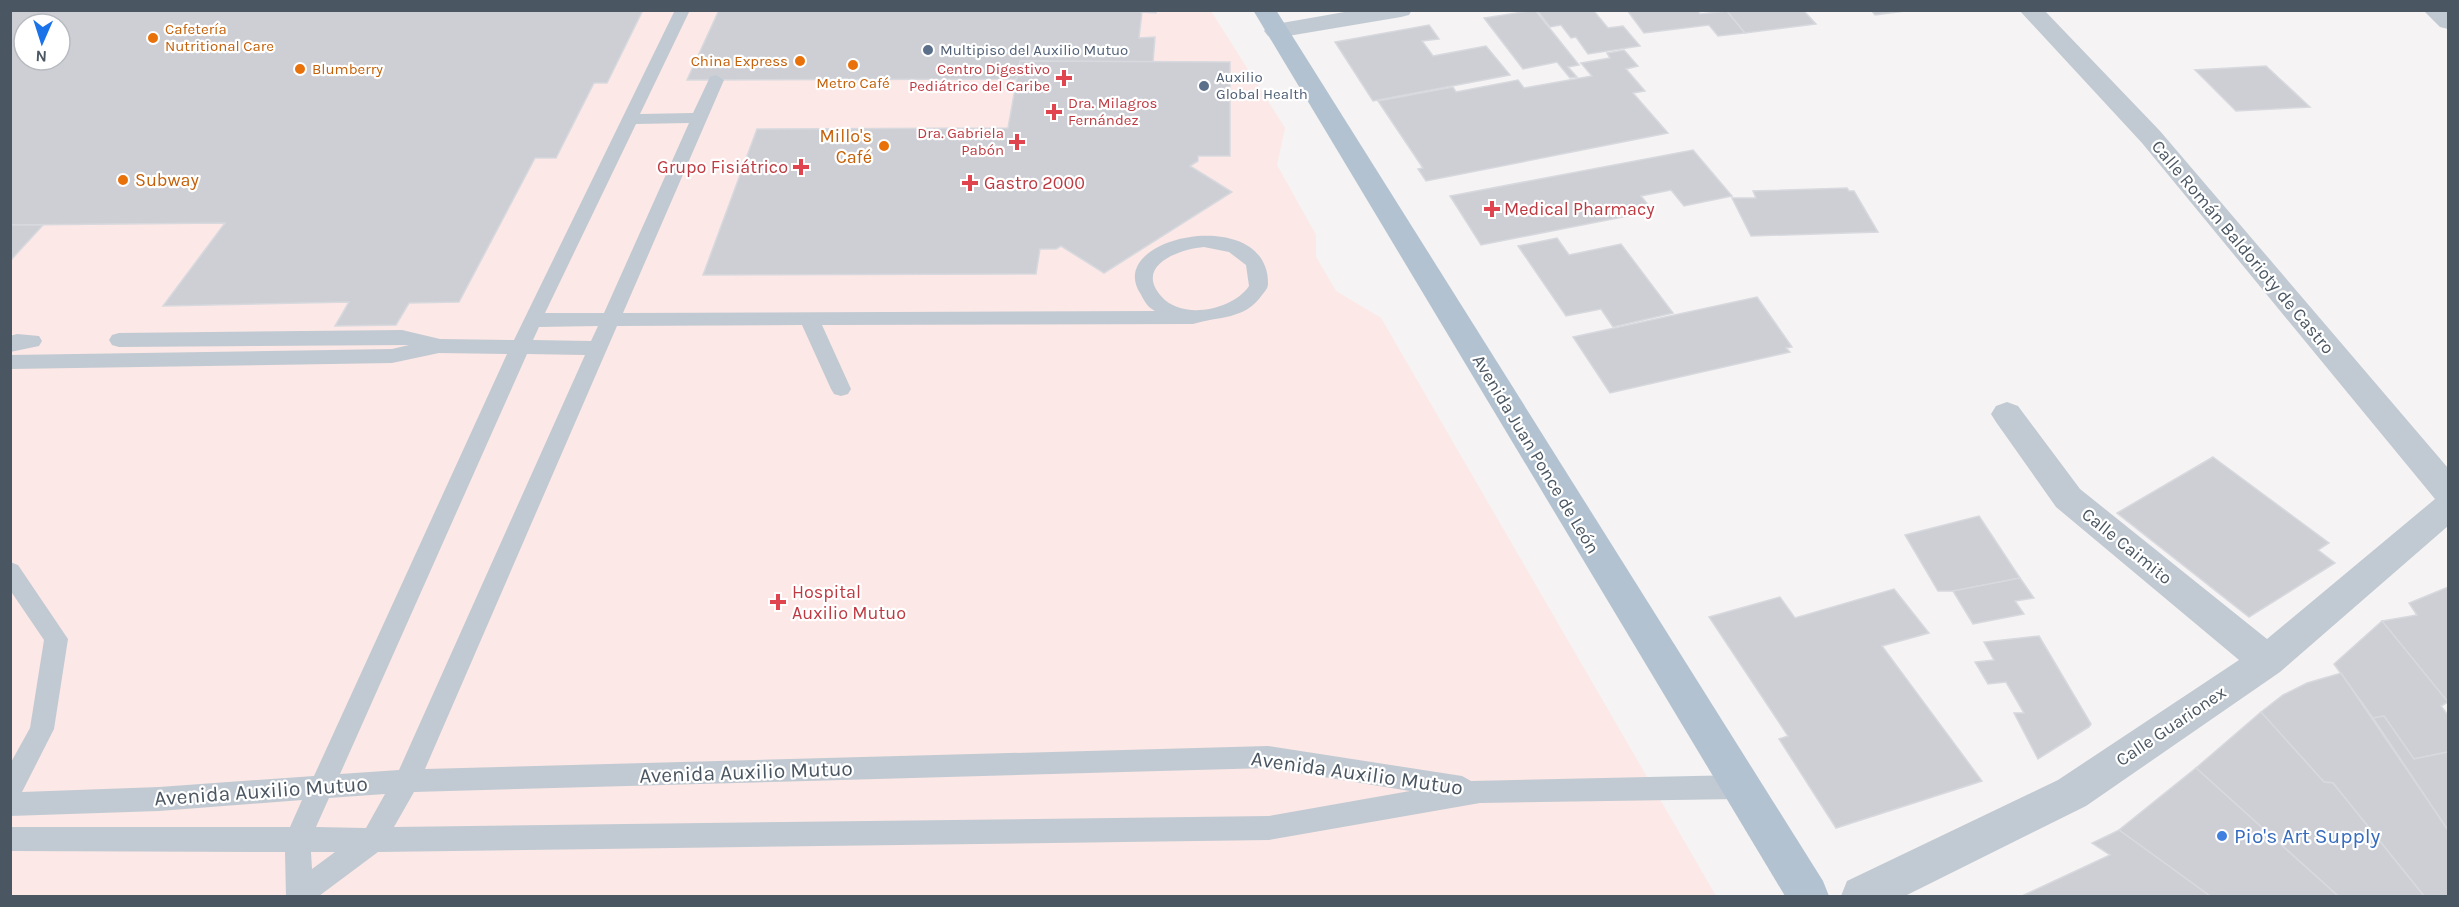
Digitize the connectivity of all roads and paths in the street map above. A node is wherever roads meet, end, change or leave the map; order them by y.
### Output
1 (683, 10) edge
2 (1401, 10) edge
3 (2030, 10) edge
4 (2434, 10) edge
5 (1270, 21) edge
6 (2448, 22) edge
7 (716, 80) dead end
8 (698, 118) junction
9 (630, 119) junction
10 (1192, 316) junction
11 (809, 319) junction
12 (532, 320) junction
13 (611, 320) junction
14 (119, 340) dead end
15 (32, 341) dead end
16 (10, 345) edge
17 (440, 346) junction
18 (519, 348) junction
19 (599, 348) junction
20 (10, 362) edge
21 (841, 389) dead end
22 (2007, 414) dead end
23 (2448, 490) edge
24 (2448, 507) edge
25 (10, 571) edge
26 (2267, 661) junction
27 (407, 781) junction
28 (321, 787) junction
29 (1739, 787) junction
30 (10, 790) edge
31 (1480, 790) junction
32 (10, 804) edge
33 (10, 839) edge
34 (298, 839) junction
35 (373, 840) junction
36 (300, 895) edge
37 (1808, 897) edge
38 (1862, 897) edge

1 - 9 lane
2 - 5 street
3 - 23 street, Calle Román Baldorioty de Castro
4 - 6 street
5 - 29 main road, Avenida Juan Ponce de León
7 - 8 lane
8 - 9 lane
8 - 13 lane
9 - 12 lane
10 - 10 lane
10 - 11 lane
11 - 13 lane
11 - 21 lane
12 - 13 lane
12 - 18 lane
13 - 19 lane
14 - 17 lane
15 - 16 lane
17 - 18 lane
17 - 20 lane
18 - 19 lane
18 - 28 lane
19 - 27 lane
22 - 26 street, Calle Caimito
24 - 26 street, Calle Guarionex
25 - 30 lane
26 - 38 street, Calle Guarionex
27 - 28 lane, Avenida Auxilio Mutuo
27 - 31 lane, Avenida Auxilio Mutuo
27 - 35 lane
28 - 32 lane, Avenida Auxilio Mutuo
28 - 34 lane
29 - 31 lane, Avenida Auxilio Mutuo
29 - 37 main road, Avenida Juan Ponce de León
31 - 35 lane, Avenida Auxilio Mutuo
33 - 34 lane, Avenida Auxilio Mutuo
34 - 35 lane, Avenida Auxilio Mutuo
34 - 36 lane
35 - 36 lane

